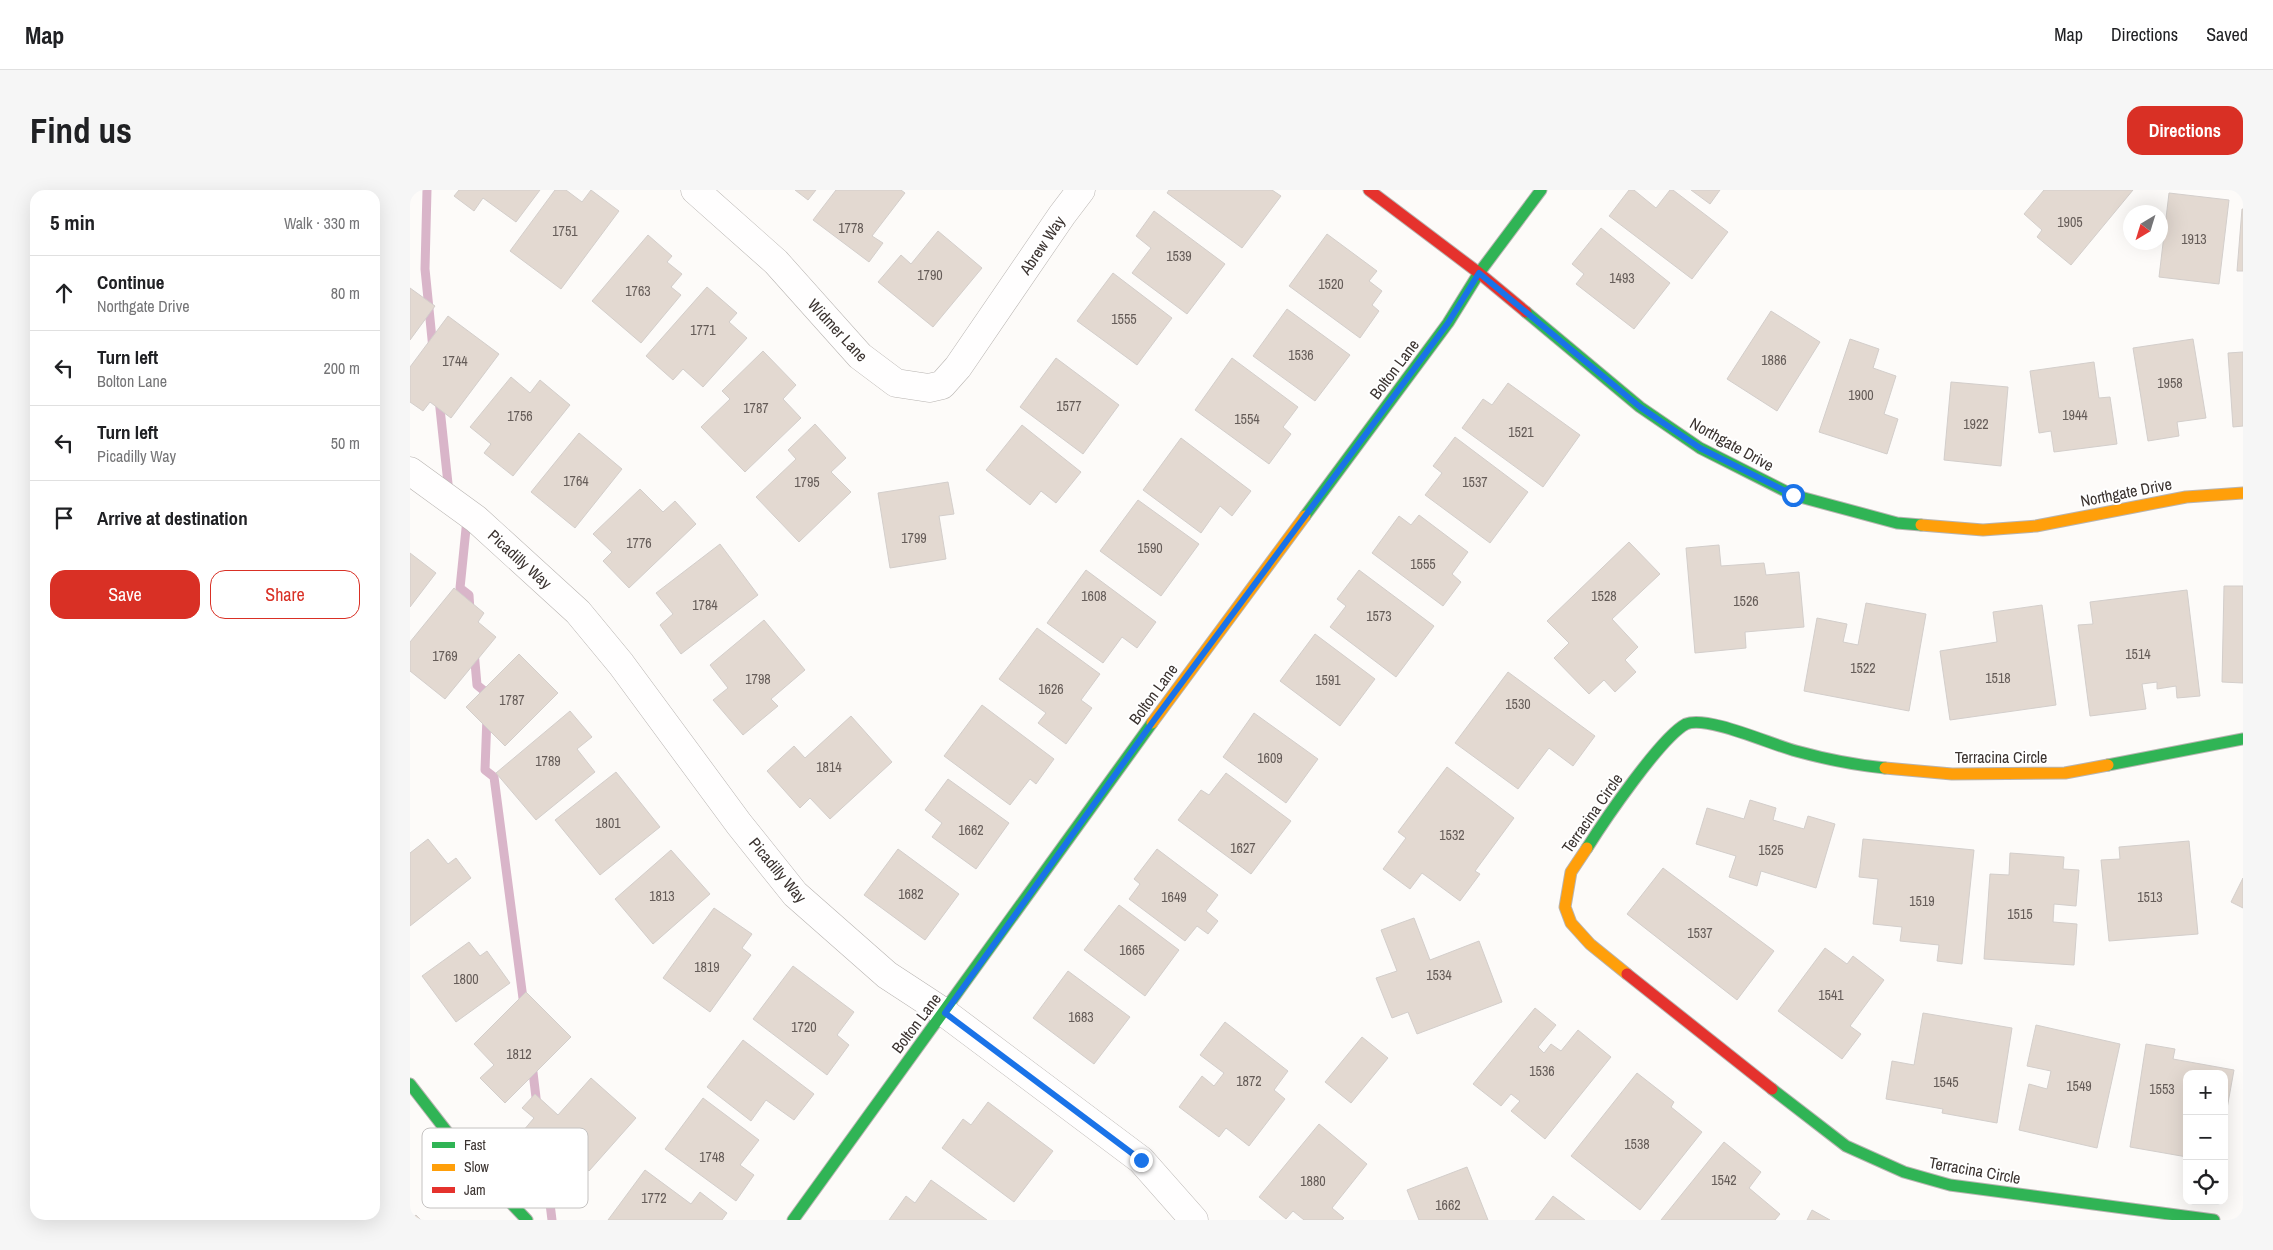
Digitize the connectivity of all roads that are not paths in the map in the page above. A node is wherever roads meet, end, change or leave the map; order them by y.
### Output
1 (695, 190) edge
2 (1081, 190) edge
3 (1369, 190) edge
4 (1541, 190) edge
5 (1479, 273) junction
6 (1004, 300) joint
7 (410, 471) edge
8 (2243, 493) edge
9 (2243, 739) edge
10 (945, 1013) junction
11 (410, 1084) edge
12 (443, 1128) edge
13 (515, 1208) edge
14 (527, 1220) edge
15 (793, 1220) edge
16 (1194, 1220) edge
17 (2214, 1220) edge

1 - 6 street, Widmer Lane
2 - 6 street, Abrew Way
3 - 5 street, Northgate Drive
4 - 5 street, Bolton Lane
5 - 8 street, Northgate Drive
5 - 10 street, Bolton Lane
7 - 10 street, Picadilly Way
9 - 17 street, Terracina Circle
10 - 15 street, Bolton Lane
10 - 16 street, Picadilly Way
11 - 12 street
13 - 14 street

